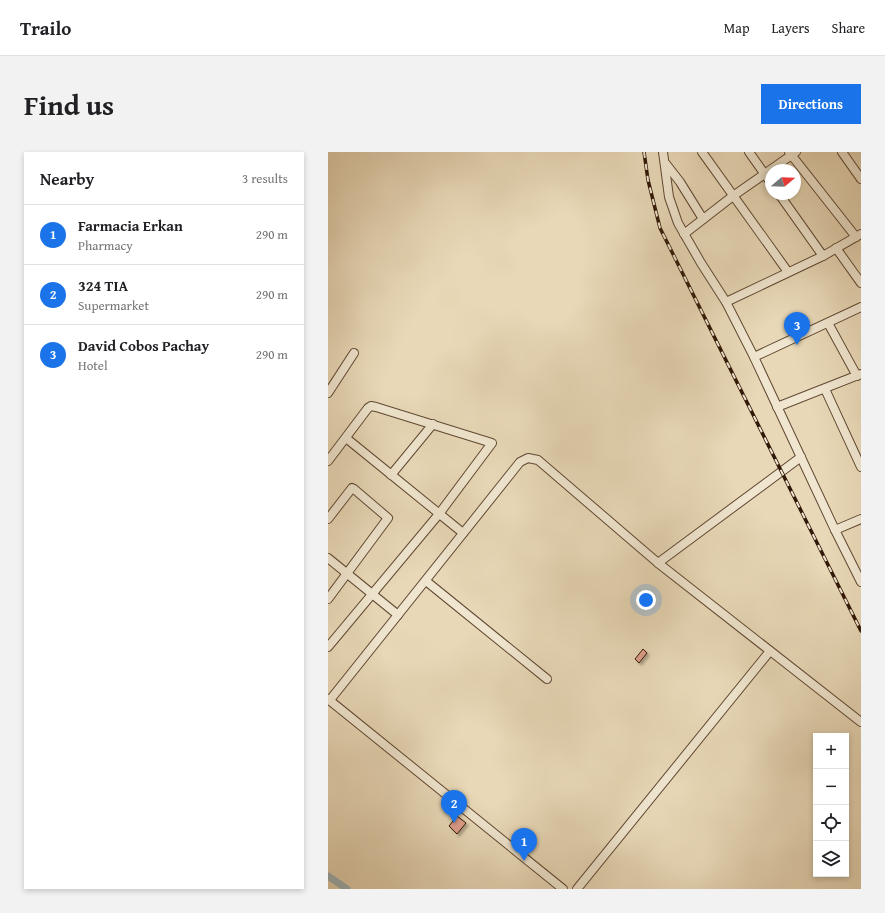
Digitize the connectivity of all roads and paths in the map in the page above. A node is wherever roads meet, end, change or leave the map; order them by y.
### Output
1 (663, 152) edge
2 (702, 152) edge
3 (749, 152) edge
4 (842, 152) edge
5 (792, 153) edge
6 (665, 163) junction
7 (778, 164) edge
8 (765, 174) joint
9 (861, 179) edge
10 (733, 196) junction
11 (783, 200) edge
12 (703, 219) junction
13 (684, 234) junction
14 (858, 236) edge
15 (836, 248) junction
16 (823, 256) junction
17 (788, 272) junction
18 (861, 283) edge
19 (726, 302) junction
20 (861, 307) edge
21 (828, 323) junction
22 (354, 353) dead end
23 (754, 357) junction
24 (859, 375) edge
25 (825, 388) junction
26 (328, 393) edge
27 (777, 407) junction
28 (433, 424) junction
29 (346, 438) junction
30 (801, 457) junction
31 (328, 460) edge
32 (861, 467) edge
33 (391, 475) junction
34 (439, 514) junction
35 (328, 519) edge
36 (861, 519) edge
37 (835, 530) junction
38 (463, 533) junction
39 (328, 558) edge
40 (658, 563) junction
41 (348, 574) junction
42 (426, 581) junction
43 (861, 582) edge
44 (372, 594) junction
45 (328, 599) edge
46 (398, 615) junction
47 (328, 647) edge
48 (770, 651) junction
49 (547, 680) dead end
50 (329, 700) edge
51 (861, 711) edge
52 (853, 715) junction
53 (861, 722) edge
54 (562, 889) edge
55 (577, 889) edge

1 - 6 street
2 - 10 street
3 - 8 street
4 - 9 street
5 - 7 street
5 - 14 street
6 - 12 street
6 - 13 street
8 - 10 street
10 - 12 street
10 - 17 street
11 - 16 street
12 - 13 street
13 - 19 street
14 - 15 street
15 - 16 street
15 - 18 street
16 - 17 street
17 - 19 street
19 - 23 street
20 - 21 street
21 - 23 street
21 - 24 street
22 - 26 street
23 - 27 street
24 - 25 street
25 - 27 street
25 - 32 street
27 - 30 street
28 - 29 street
28 - 33 street
28 - 34 street
29 - 31 street
29 - 33 street
30 - 37 street
30 - 40 street
33 - 34 street
34 - 38 street
34 - 44 street
35 - 41 street
36 - 37 street
37 - 43 street
38 - 40 street
38 - 42 street
39 - 41 street
40 - 48 street
41 - 44 street
41 - 45 street
42 - 46 street
42 - 49 street
44 - 46 street
44 - 47 street
46 - 50 street
48 - 52 street
48 - 55 street
50 - 54 street
51 - 52 street
52 - 53 street

